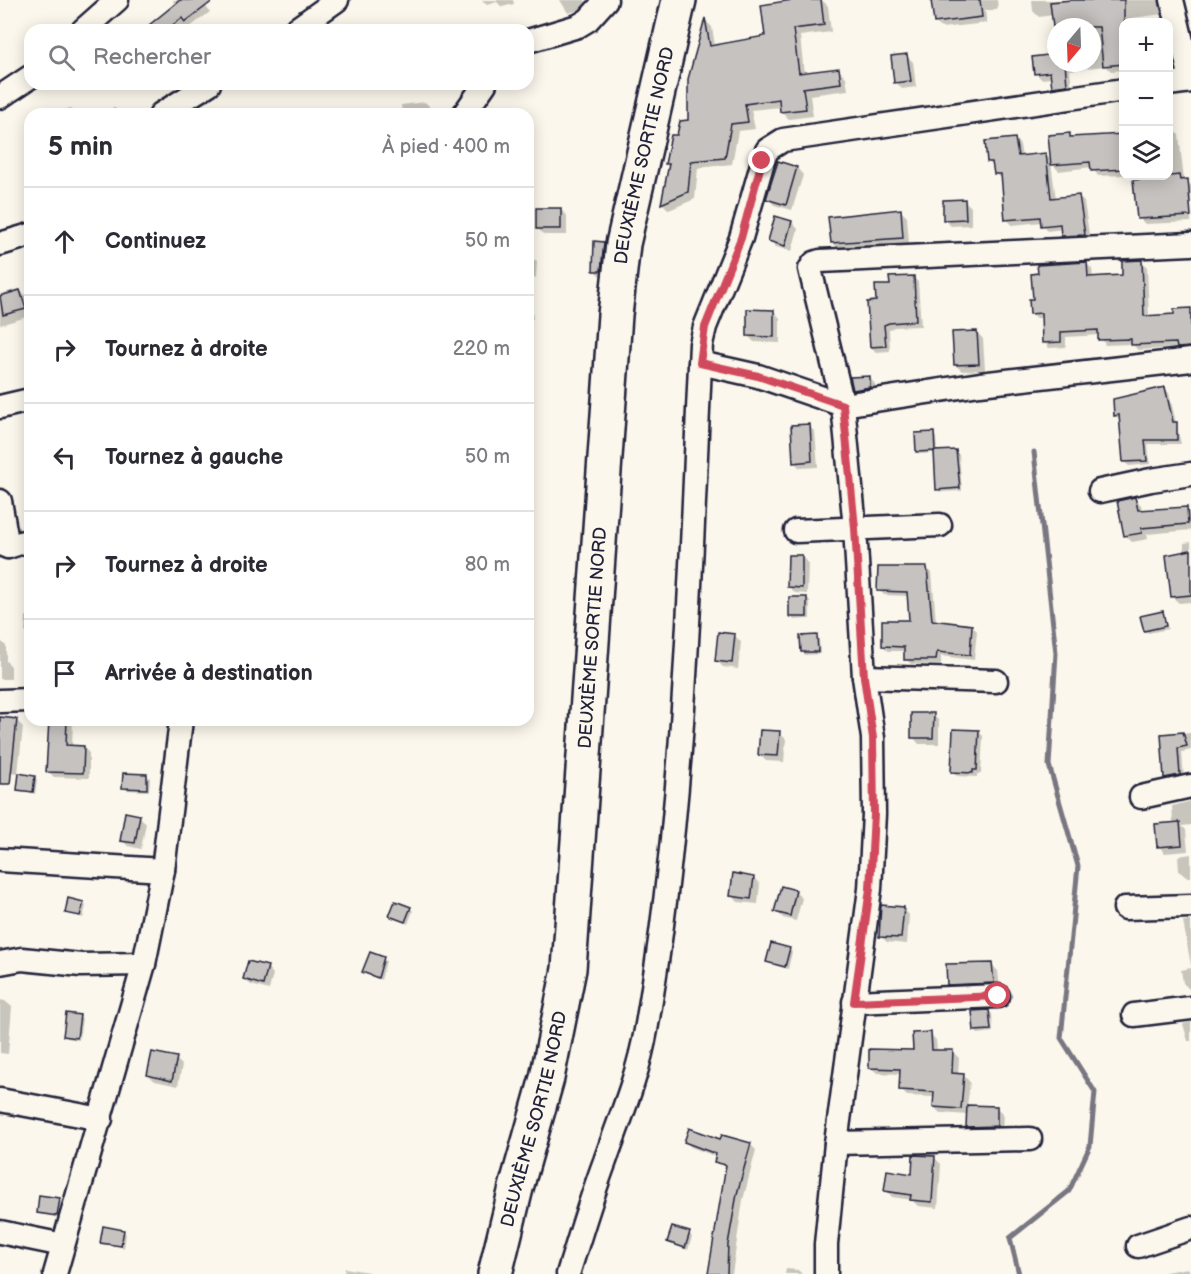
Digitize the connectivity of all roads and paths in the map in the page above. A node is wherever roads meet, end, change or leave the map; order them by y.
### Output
1 (117, 0) edge
2 (337, 0) edge
3 (606, 0) edge
4 (679, 0) edge
5 (1172, 0) edge
6 (91, 24) edge
7 (303, 24) edge
8 (534, 38) edge
9 (1191, 80) edge
10 (24, 81) edge
11 (1173, 83) edge
12 (199, 90) edge
13 (481, 90) edge
14 (1119, 91) edge
15 (0, 97) edge
16 (171, 108) edge
17 (468, 108) edge
18 (24, 237) edge
19 (0, 244) edge
20 (1191, 244) edge
21 (1191, 360) edge
22 (700, 363) junction
23 (24, 401) edge
24 (843, 405) junction
25 (0, 407) edge
26 (1191, 474) edge
27 (1100, 491) dead end
28 (0, 501) edge
29 (940, 525) dead end
30 (855, 528) junction
31 (796, 531) dead end
32 (24, 541) edge
33 (4, 546) edge
34 (864, 677) junction
35 (996, 681) dead end
36 (24, 700) edge
37 (0, 701) edge
38 (180, 726) edge
39 (1191, 786) edge
40 (1141, 796) dead end
41 (0, 860) edge
42 (163, 870) junction
43 (1191, 906) edge
44 (1125, 908) dead end
45 (0, 963) edge
46 (144, 964) junction
47 (998, 996) dead end
48 (854, 1002) junction
49 (1191, 1008) edge
50 (1134, 1015) dead end
51 (0, 1100) edge
52 (101, 1119) junction
53 (1030, 1139) dead end
54 (836, 1143) junction
55 (1191, 1228) edge
56 (0, 1232) edge
57 (63, 1245) junction
58 (1138, 1246) dead end
59 (55, 1274) edge
60 (495, 1274) edge
61 (568, 1274) edge
62 (826, 1274) edge

1 - 6 street
2 - 7 street
3 - 8 street
4 - 60 main road, DEUXIÈME SORTIE NORD
5 - 9 street
9 - 11 street
10 - 15 street
12 - 16 street
13 - 17 street
14 - 22 street
18 - 19 street
20 - 24 street
21 - 24 street
22 - 24 street
22 - 61 street
23 - 25 street
24 - 30 street
26 - 27 street
28 - 33 street
29 - 30 street
30 - 31 street
30 - 34 street
32 - 33 street
34 - 35 street
34 - 48 street
36 - 37 street
38 - 42 street
39 - 40 street
41 - 42 street
42 - 46 street
43 - 44 street
45 - 46 street
46 - 52 street
47 - 48 street
48 - 54 street
49 - 50 street
51 - 52 street
52 - 57 street
53 - 54 street
54 - 62 street
55 - 58 street
56 - 57 street
57 - 59 street

